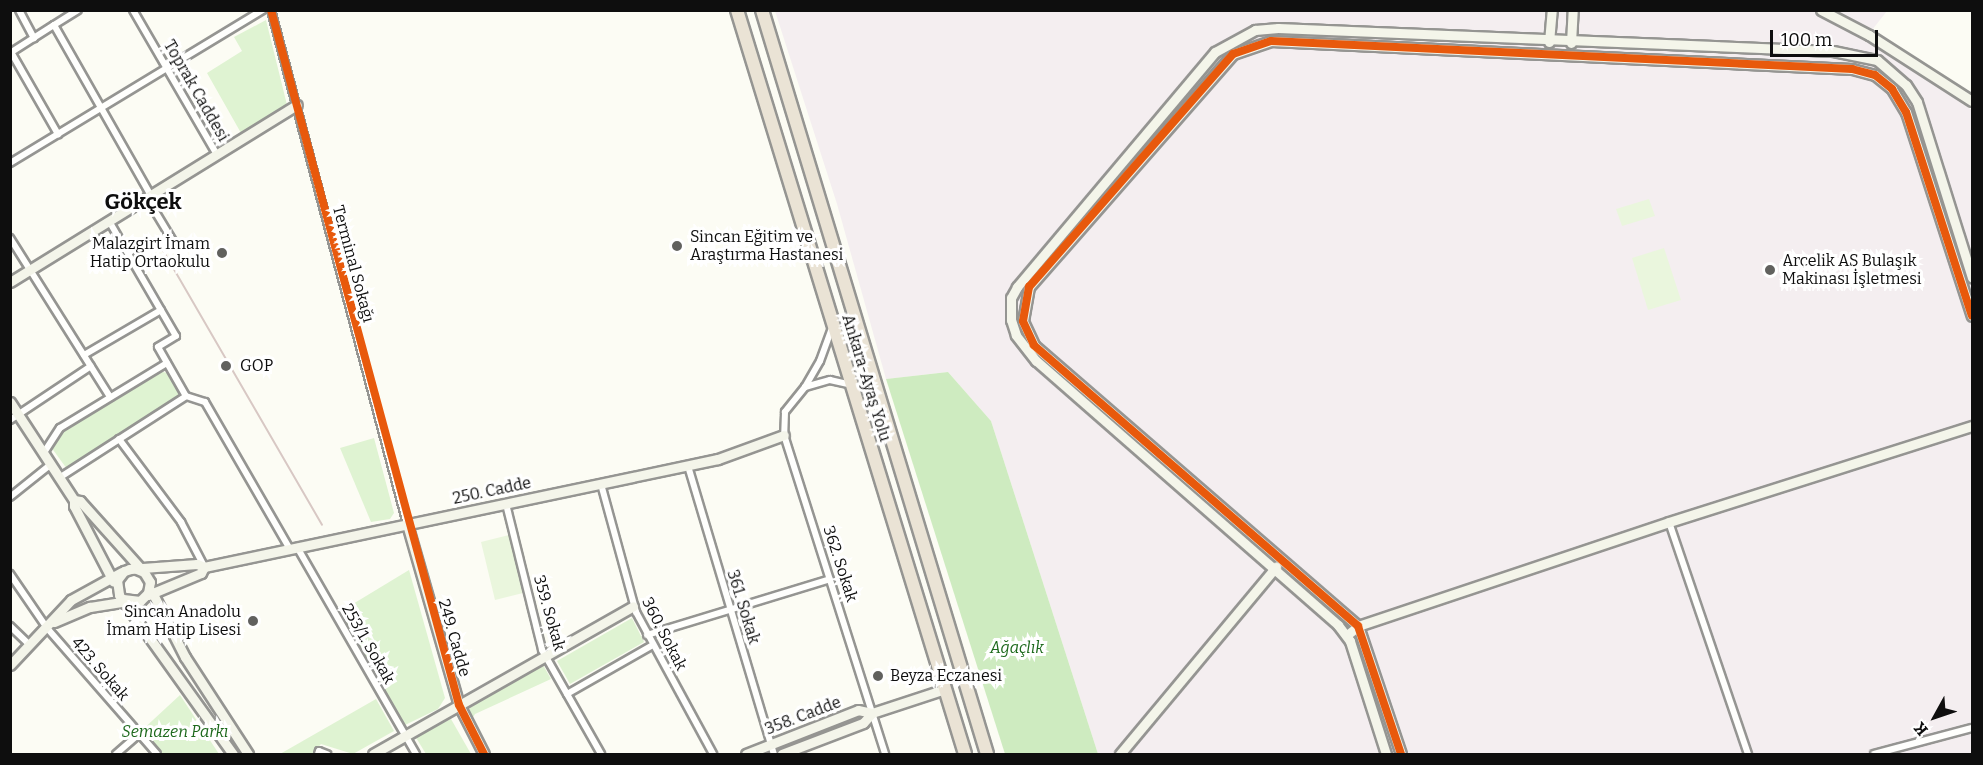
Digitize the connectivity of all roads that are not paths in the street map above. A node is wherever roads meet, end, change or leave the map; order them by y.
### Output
1 (19, 10) edge
2 (78, 10) edge
3 (132, 10) edge
4 (263, 10) edge
5 (271, 10) edge
6 (737, 10) edge
7 (762, 10) edge
8 (1552, 10) edge
9 (1572, 10) edge
10 (1821, 10) edge
11 (54, 25) junction
12 (34, 38) junction
13 (1549, 42) junction
14 (1571, 43) junction
15 (11, 52) edge
16 (167, 69) junction
17 (1972, 101) edge
18 (297, 105) junction
19 (101, 108) junction
20 (58, 134) junction
21 (217, 154) junction
22 (10, 163) edge
23 (149, 197) junction
24 (109, 221) junction
25 (10, 238) edge
26 (176, 246) dead end
27 (30, 269) junction
28 (1972, 278) edge
29 (10, 282) edge
30 (161, 310) junction
31 (1972, 316) edge
32 (833, 324) junction
33 (84, 355) junction
34 (167, 363) junction
35 (91, 366) junction
36 (851, 385) junction
37 (805, 387) junction
38 (186, 396) junction
39 (110, 398) junction
40 (10, 402) edge
41 (14, 417) edge
42 (1972, 426) edge
43 (784, 435) junction
44 (118, 440) junction
45 (43, 454) junction
46 (50, 465) junction
47 (688, 466) junction
48 (59, 478) junction
49 (601, 484) junction
50 (10, 497) edge
51 (74, 500) junction
52 (506, 504) junction
53 (1669, 522) junction
54 (407, 525) junction
55 (294, 548) junction
56 (1284, 559) junction
57 (204, 567) junction
58 (134, 570) junction
59 (1274, 570) junction
60 (10, 574) edge
61 (111, 576) junction
62 (830, 579) junction
63 (117, 590) junction
64 (148, 595) junction
65 (125, 600) junction
66 (633, 606) junction
67 (730, 610) junction
68 (50, 625) junction
69 (10, 626) edge
70 (1358, 626) junction
71 (647, 635) junction
72 (1347, 635) junction
73 (30, 645) junction
74 (652, 645) junction
75 (545, 656) junction
76 (10, 665) edge
77 (945, 689) junction
78 (567, 694) junction
79 (459, 705) junction
80 (872, 713) junction
81 (1972, 728) edge
82 (139, 734) junction
83 (405, 735) junction
84 (770, 744) junction
85 (116, 754) edge
86 (157, 754) edge
87 (233, 754) edge
88 (248, 754) edge
89 (318, 754) edge
90 (327, 754) edge
91 (373, 754) edge
92 (416, 754) edge
93 (484, 754) edge
94 (601, 754) edge
95 (713, 754) edge
96 (746, 754) edge
97 (774, 754) edge
98 (782, 754) edge
99 (885, 754) edge
100 (965, 754) edge
101 (987, 754) edge
102 (1120, 754) edge
103 (1386, 754) edge
104 (1401, 754) edge
105 (1748, 754) edge
106 (1874, 754) edge

1 - 12 street
2 - 11 street
3 - 16 street, Toprak Caddesi
4 - 16 street
5 - 18 street, Terminal Sokağı
6 - 32 highway, Ankara-Ayaş Yolu
7 - 101 highway, Ankara-Ayaş Yolu
8 - 13 street
9 - 14 street
10 - 17 street
11 - 12 street
11 - 19 street
12 - 15 street
13 - 14 street
13 - 59 street
14 - 28 street
15 - 20 street
16 - 19 street
16 - 21 street, Toprak Caddesi
18 - 21 street
18 - 54 street, Terminal Sokağı
19 - 20 street
19 - 23 street
20 - 22 street
21 - 23 street
23 - 24 street
23 - 26 street
24 - 27 street
24 - 30 street
25 - 27 street
27 - 29 street
27 - 33 street
30 - 33 street
30 - 34 street
31 - 56 street
32 - 36 highway, Ankara-Ayaş Yolu
32 - 37 street, 362. Sokak
33 - 35 street
34 - 38 street
34 - 39 street
35 - 39 street
35 - 41 street
36 - 37 street
36 - 77 highway, Ankara-Ayaş Yolu
37 - 43 street, 362. Sokak
38 - 44 street
38 - 55 street, 253/1. Sokak
39 - 45 street
40 - 41 street
41 - 45 street
42 - 53 street
43 - 47 street, 250. Cadde
43 - 62 street, 362. Sokak
44 - 48 street
44 - 57 street
45 - 46 street
46 - 48 street
46 - 50 street
47 - 49 street, 250. Cadde
47 - 67 street, 361. Sokak
48 - 51 street
49 - 52 street, 250. Cadde
49 - 66 street, 360. Sokak
51 - 58 street
51 - 61 street
52 - 54 street, 250. Cadde
52 - 75 street, 359. Sokak
53 - 70 street
53 - 105 street
54 - 55 street, 250. Cadde
54 - 79 street, 249. Cadde
55 - 57 street, 250. Cadde
55 - 83 street, 253/1. Sokak
56 - 59 street
56 - 70 street
57 - 58 street, 250. Cadde
57 - 64 street, 250. Cadde
58 - 61 street, 250. Cadde
58 - 63 street
58 - 64 street
59 - 72 street
59 - 102 street
60 - 68 street, 423. Sokak
61 - 63 street
61 - 68 street, 250. Cadde
62 - 67 street
62 - 80 street, 362. Sokak
63 - 65 street
64 - 65 street, 250. Cadde
64 - 88 street
65 - 68 street, 250. Cadde
65 - 87 street
66 - 71 street, 360. Sokak
66 - 75 street
67 - 71 street
67 - 84 street, 361. Sokak
68 - 73 street, 250. Cadde
68 - 82 street, 423. Sokak
69 - 73 street
70 - 72 street
70 - 104 street
71 - 74 street, 360. Sokak
72 - 103 street
73 - 76 street, 250. Cadde
74 - 78 street
74 - 95 street, 360. Sokak
75 - 78 street, 359. Sokak
75 - 79 street
77 - 80 street, 358. Cadde
77 - 100 highway, Ankara-Ayaş Yolu
78 - 94 street, 359. Sokak
79 - 83 street
79 - 93 street, 249. Cadde
80 - 84 street, 358. Cadde
80 - 98 street, 358. Cadde
80 - 99 street, 362. Sokak
81 - 106 street
82 - 85 street
82 - 86 street, 423. Sokak
83 - 91 street
83 - 92 street, 253/1. Sokak
84 - 96 street, 358. Cadde
84 - 97 street, 361. Sokak
89 - 90 street

